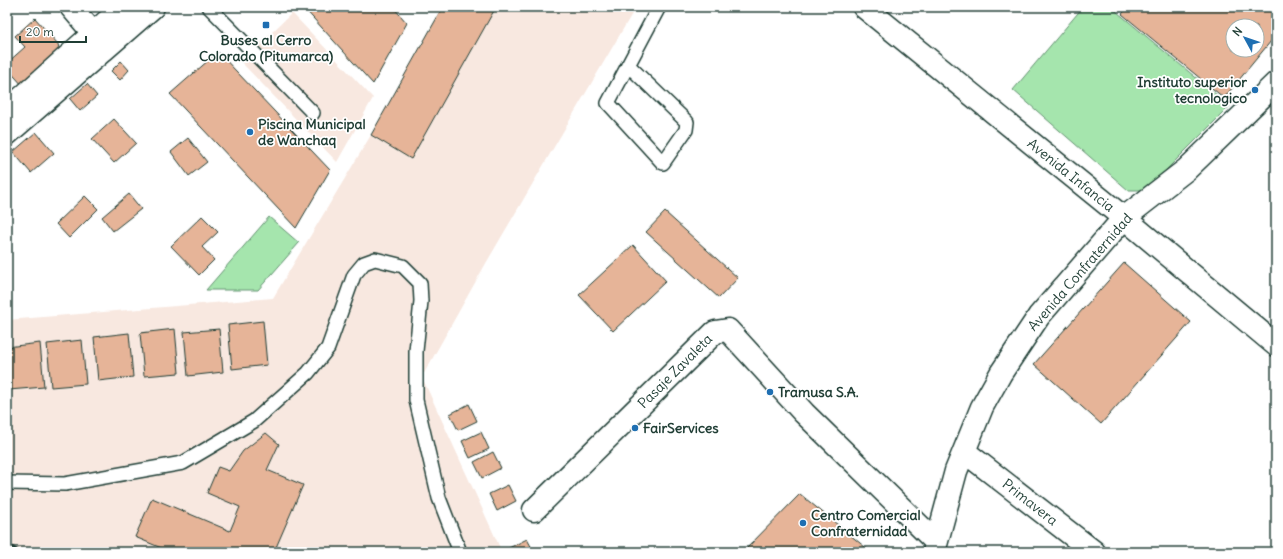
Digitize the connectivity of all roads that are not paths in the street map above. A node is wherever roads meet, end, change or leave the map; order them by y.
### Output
1 (71, 7) edge
2 (123, 7) edge
3 (153, 7) edge
4 (209, 7) edge
5 (659, 7) edge
6 (864, 7) edge
7 (100, 40) junction
8 (628, 65) junction
9 (1276, 83) edge
10 (7, 111) edge
11 (313, 112) dead end
12 (7, 134) edge
13 (1124, 218) junction
14 (1276, 345) edge
15 (965, 452) junction
16 (7, 483) edge
17 (534, 510) dead end
18 (935, 547) edge
19 (460, 552) edge
20 (1094, 552) edge

1 - 7 street
2 - 7 street
3 - 7 street
4 - 11 lane
5 - 8 lane
6 - 13 street, Avenida Infancia
7 - 10 street
7 - 12 street
8 - 8 lane
9 - 13 street, Avenida Confraternidad
13 - 14 street, Avenida Infancia
13 - 15 street, Avenida Confraternidad
15 - 18 street, Avenida Confraternidad
15 - 20 street, Primavera
16 - 19 lane
17 - 18 street, Pasaje Zavaleta

